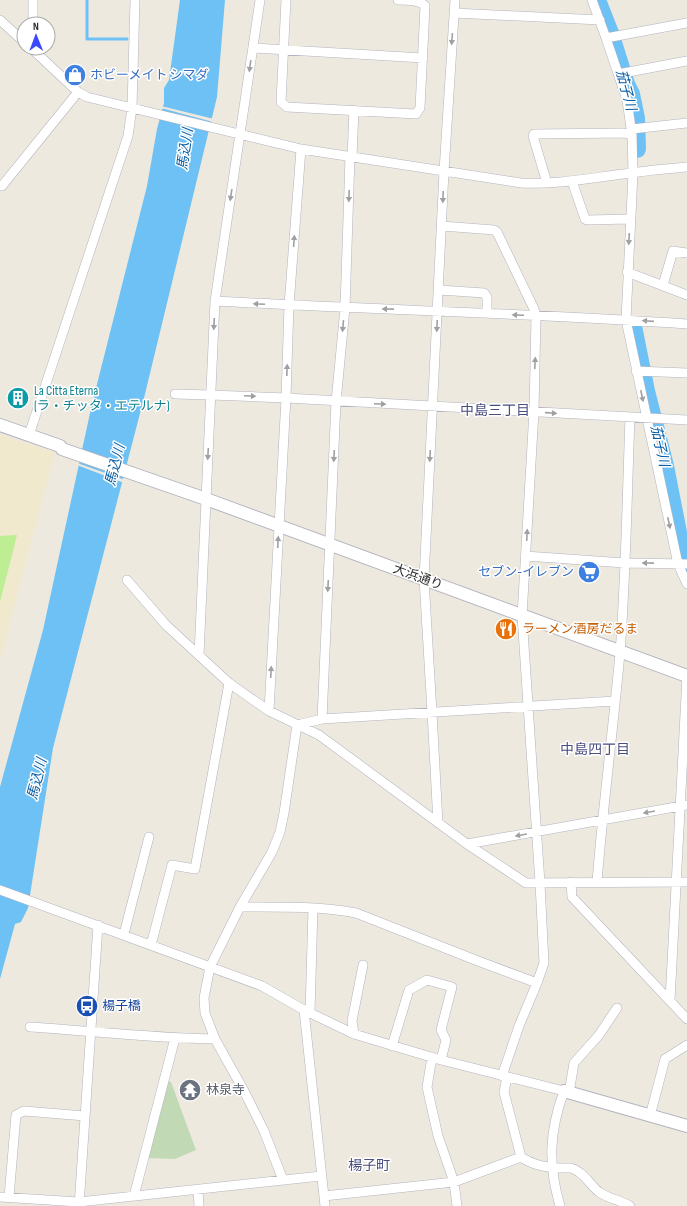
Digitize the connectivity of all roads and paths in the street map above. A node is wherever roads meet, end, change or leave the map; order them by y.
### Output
1 (33, 0) edge
2 (135, 0) edge
3 (260, 0) edge
4 (286, 0) edge
5 (398, 0) edge
6 (455, 0) edge
7 (592, 0) edge
8 (454, 13) junction
9 (33, 16) edge
10 (0, 20) edge
11 (600, 20) junction
12 (687, 23) edge
13 (16, 35) edge
14 (610, 38) junction
15 (253, 48) junction
16 (283, 50) junction
17 (39, 56) edge
18 (423, 58) junction
19 (687, 61) edge
20 (622, 73) junction
21 (78, 92) junction
22 (132, 108) junction
23 (354, 110) junction
24 (687, 123) edge
25 (634, 130) junction
26 (237, 134) junction
27 (301, 149) junction
28 (351, 157) junction
29 (687, 168) edge
30 (444, 171) junction
31 (635, 172) junction
32 (572, 181) junction
33 (547, 183) junction
34 (2, 186) dead end
35 (630, 219) junction
36 (442, 226) junction
37 (687, 253) edge
38 (627, 272) junction
39 (663, 285) junction
40 (439, 290) junction
41 (687, 295) edge
42 (215, 301) junction
43 (289, 305) junction
44 (345, 308) junction
45 (437, 310) junction
46 (487, 313) junction
47 (536, 316) junction
48 (626, 320) junction
49 (687, 324) edge
50 (636, 371) junction
51 (687, 373) edge
52 (175, 394) dead end
53 (211, 394) junction
54 (286, 398) junction
55 (336, 402) junction
56 (433, 406) junction
57 (534, 412) junction
58 (630, 418) junction
59 (646, 418) junction
60 (687, 420) edge
61 (0, 425) edge
62 (29, 435) junction
63 (206, 499) junction
64 (279, 526) junction
65 (330, 544) junction
66 (526, 556) junction
67 (625, 563) junction
68 (682, 564) edge
69 (424, 579) junction
70 (127, 580) dead end
71 (687, 584) edge
72 (522, 616) junction
73 (620, 652) junction
74 (199, 656) junction
75 (687, 676) edge
76 (229, 683) junction
77 (615, 701) junction
78 (528, 706) junction
79 (269, 711) junction
80 (432, 712) junction
81 (322, 719) junction
82 (297, 725) junction
83 (683, 806) edge
84 (602, 820) junction
85 (438, 823) junction
86 (536, 832) junction
87 (149, 836) dead end
88 (466, 844) junction
89 (571, 882) junction
90 (597, 882) junction
91 (675, 882) junction
92 (687, 882) edge
93 (540, 883) junction
94 (0, 890) edge
95 (240, 907) junction
96 (313, 908) junction
97 (98, 925) junction
98 (124, 934) junction
99 (151, 945) junction
100 (363, 965) dead end
101 (210, 967) junction
102 (537, 983) junction
103 (670, 1001) junction
104 (617, 1008) dead end
105 (307, 1011) junction
106 (687, 1019) edge
107 (30, 1027) dead end
108 (90, 1030) junction
109 (354, 1034) junction
110 (175, 1038) junction
111 (215, 1039) junction
112 (687, 1045) edge
113 (392, 1046) junction
114 (436, 1059) junction
115 (505, 1077) junction
116 (566, 1092) junction
117 (85, 1116) junction
118 (650, 1116) junction
119 (687, 1126) edge
120 (521, 1156) junction
121 (552, 1168) junction
122 (322, 1176) junction
123 (283, 1180) junction
124 (454, 1182) junction
125 (198, 1190) junction
126 (134, 1196) junction
127 (324, 1196) junction
128 (10, 1199) edge
129 (79, 1204) edge
130 (199, 1206) edge
131 (325, 1206) edge
132 (457, 1206) edge
133 (560, 1206) edge
134 (630, 1206) edge

1 - 9 street
2 - 22 street
3 - 15 street
4 - 16 street
5 - 18 street
6 - 8 street
7 - 11 street
8 - 11 street
8 -> 30 street
10 - 13 street
11 - 14 street
12 - 14 street
14 - 20 street
15 - 16 street
15 -> 26 street
16 - 18 street
16 - 23 street
17 - 21 street
18 - 23 street
19 - 20 street
20 - 25 street
21 - 22 street
21 - 34 street
22 - 26 street
22 - 62 street
23 - 28 street
24 - 25 street
25 - 31 street
25 - 33 street
26 - 27 street
26 -> 42 street
27 - 28 street
43 -> 27 street
28 - 30 street
28 -> 44 street
29 - 31 street
30 - 33 street
30 -> 36 street
31 - 32 street
31 - 35 street
32 - 33 street
32 - 35 street
35 -> 38 street
36 - 40 street
36 - 47 street
37 - 39 street
38 - 39 street
38 - 48 street
39 - 41 street
40 - 45 street
40 - 46 street
43 -> 42 street
42 -> 53 street
43 - 44 street
54 -> 43 street
45 -> 44 street
44 -> 55 street
45 - 46 street
45 -> 56 street
47 -> 46 street
47 - 48 street
57 -> 47 street
49 -> 48 street
48 - 50 street
50 - 51 street
50 -> 59 street
52 - 53 street
53 -> 54 street
53 -> 63 street
54 - 55 street
54 - 64 street
55 -> 56 street
55 -> 65 street
56 - 57 street
56 -> 69 street
57 -> 58 street
66 -> 57 street
58 - 59 street
58 - 67 street
59 - 60 street
59 -> 68 street
61 - 62 street
62 - 63 street, 大浜通り
63 - 64 street, 大浜通り
63 - 74 street
64 - 65 street, 大浜通り
79 -> 64 street
65 - 69 street, 大浜通り
65 -> 81 street
66 - 67 street
66 - 72 street
68 -> 67 street
67 - 73 street
68 - 71 street
69 - 72 street, 大浜通り
69 - 80 street
70 - 74 street
72 - 73 street, 大浜通り
72 - 78 street
73 - 75 street, 大浜通り
73 - 77 street
74 - 76 street
75 - 83 street
76 - 79 street
76 - 99 street
77 - 78 street
77 - 84 street
78 - 80 street
78 - 86 street
79 - 82 street
80 - 81 street
80 - 85 street
81 - 82 street
82 - 85 street
82 - 95 street
83 -> 84 street
83 - 91 street
84 - 86 street
84 - 90 street
85 - 88 street
86 -> 88 street
86 - 93 street
87 - 98 street
88 - 93 street
89 - 90 street
89 - 93 street
89 - 103 street
90 - 91 street
91 - 92 street
91 - 103 street
93 - 102 street
94 - 97 street
95 - 96 street
95 - 101 street
96 - 102 street
96 - 105 street
97 - 98 street
97 - 108 street
98 - 99 street
99 - 101 street
100 - 109 street
101 - 105 street
101 - 111 street
102 - 115 street
103 - 106 street
104 - 116 street
105 - 109 street
105 - 122 street
107 - 108 street
108 - 110 street
108 - 117 street
109 - 113 street
110 - 111 street
110 - 126 street
111 - 123 street
112 - 118 street
113 - 114 street
113 - 114 street
114 - 115 street
114 - 124 street
115 - 116 street
115 - 120 street
116 - 118 street
116 - 121 street
117 - 128 street
117 - 129 street
118 - 119 street
120 - 121 street
120 - 124 street
121 - 133 street
121 - 134 street
122 - 123 street
122 - 127 street
123 - 125 street
124 - 127 street
124 - 132 street
125 - 126 street
125 - 130 street
126 - 129 street
127 - 131 street
128 - 129 street

